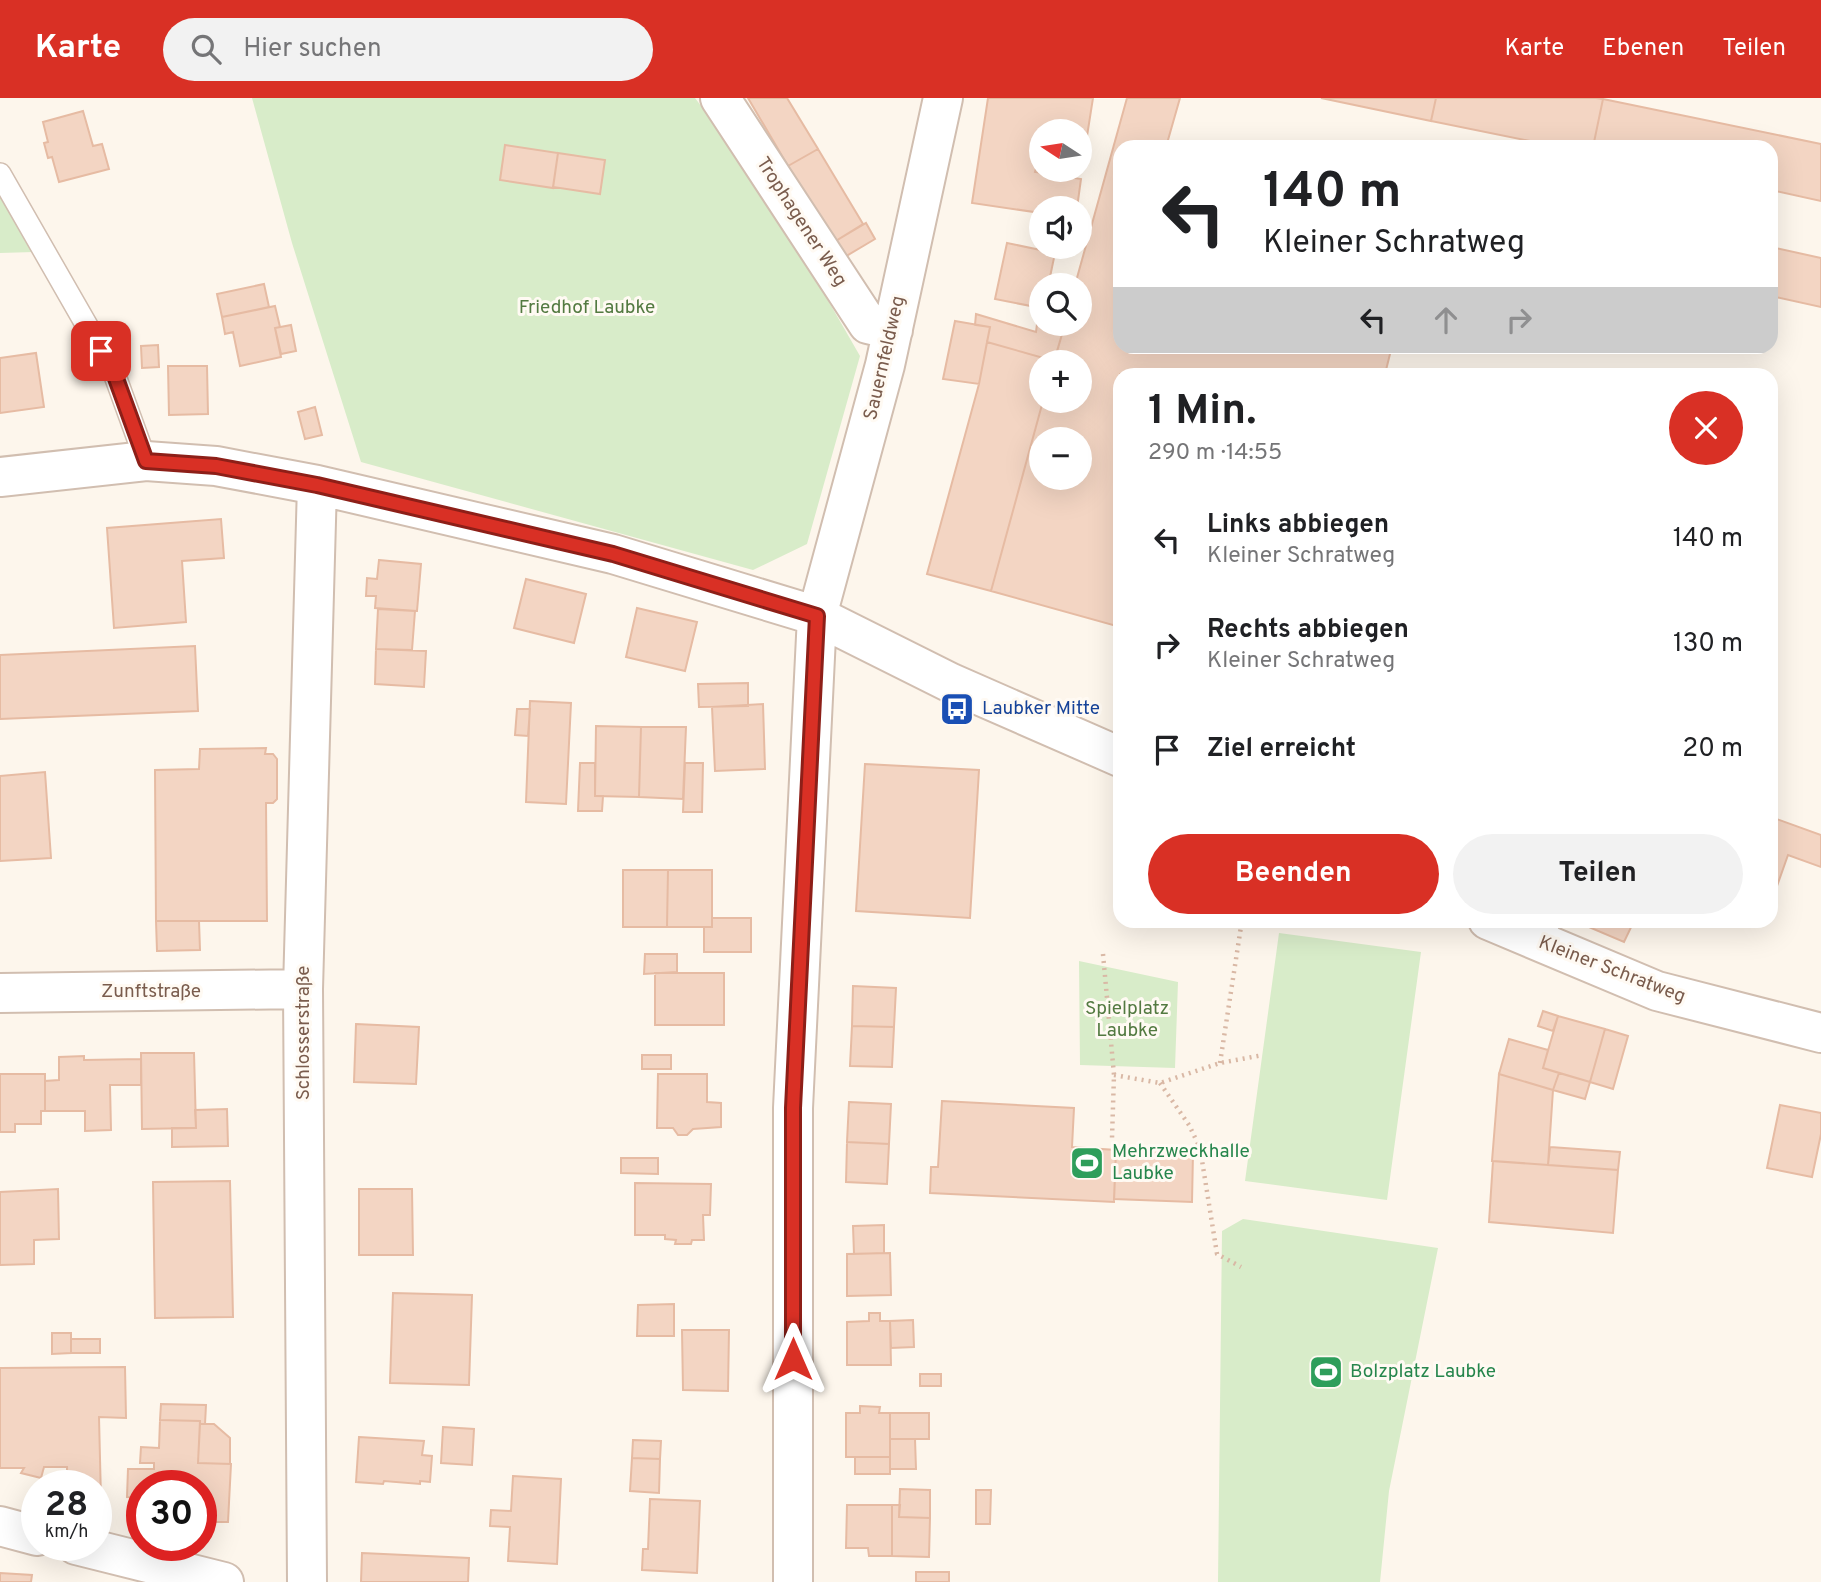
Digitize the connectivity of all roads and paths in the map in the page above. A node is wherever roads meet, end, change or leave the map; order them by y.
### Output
1 (720, 98) edge
2 (943, 98) edge
3 (0, 174) edge
4 (893, 330) junction
5 (146, 461) junction
6 (0, 477) edge
7 (317, 485) junction
8 (817, 616) junction
9 (1113, 754) edge
10 (1241, 928) edge
11 (1527, 928) edge
12 (1546, 932) edge
13 (1103, 954) dead end
14 (303, 989) junction
15 (0, 993) edge
16 (1821, 1033) edge
17 (1263, 1055) dead end
18 (1220, 1063) junction
19 (1114, 1075) junction
20 (1160, 1083) junction
21 (1112, 1138) dead end
22 (1241, 1268) dead end
23 (0, 1527) edge
24 (21, 1532) edge
25 (112, 1554) edge
26 (224, 1582) edge
27 (307, 1582) edge
28 (793, 1582) edge

1 - 4 street, Trophagener Weg
2 - 4 street, Sauernfeldweg
3 - 5 lane
4 - 8 street, Sauernfeldweg
5 - 6 street
5 - 7 street
7 - 8 street
7 - 14 street, Schlosserstraße
8 - 9 street
8 - 28 street, Sauernfeldweg
10 - 18 path
11 - 12 street, Kleiner Schratweg
12 - 16 street, Kleiner Schratweg
13 - 19 path
14 - 15 street, Zunftstraße
14 - 27 street, Schlosserstraße
17 - 18 path
18 - 20 path
19 - 20 path
19 - 21 path
20 - 22 path
23 - 24 street
25 - 26 street

